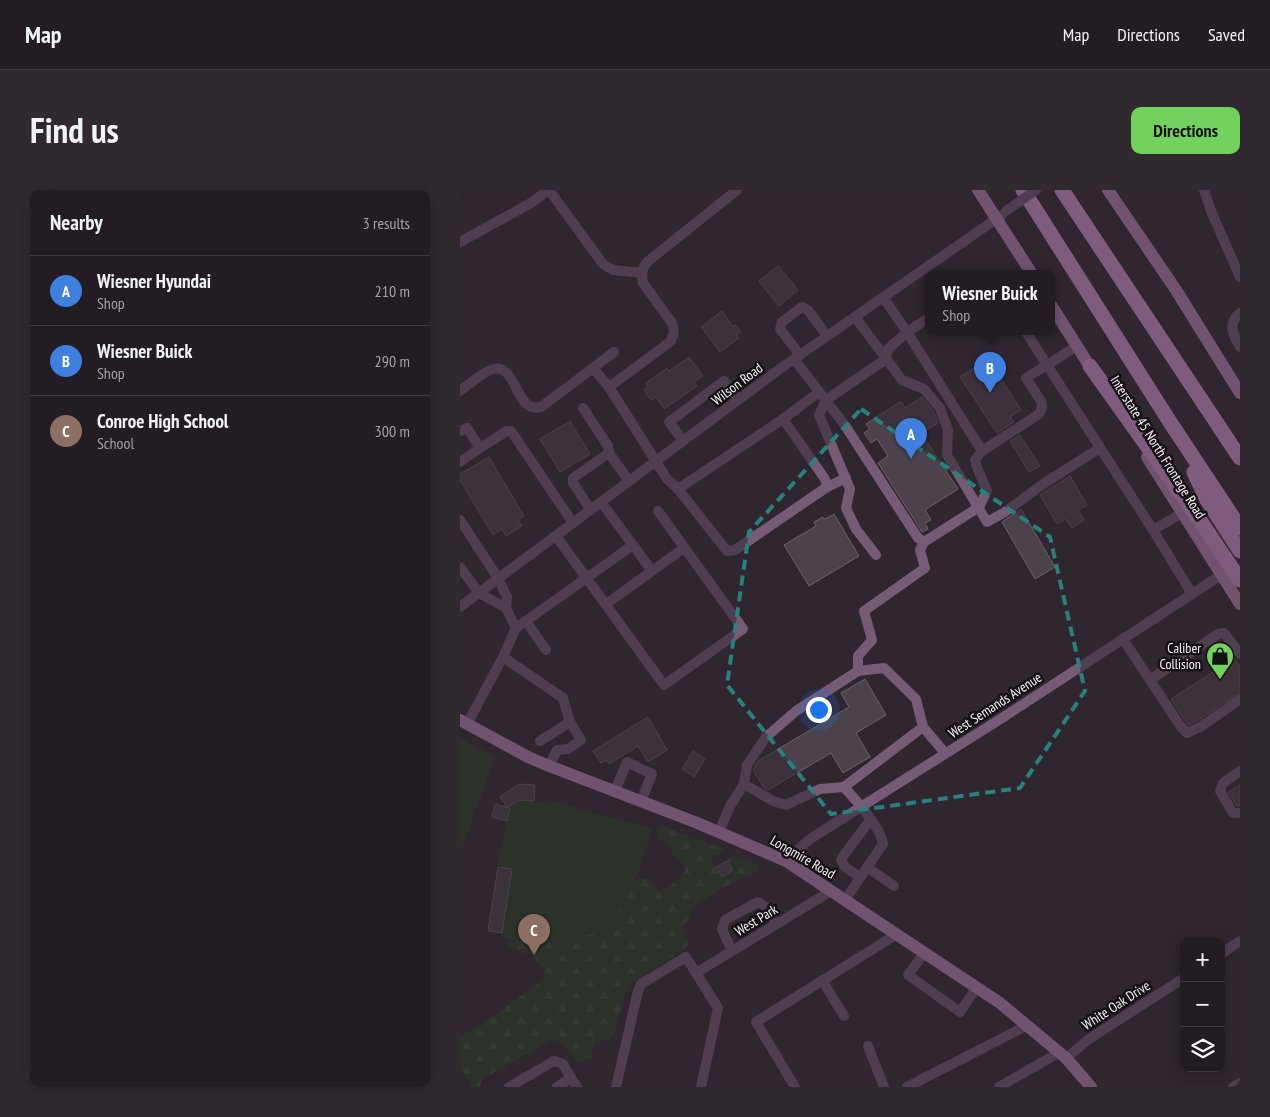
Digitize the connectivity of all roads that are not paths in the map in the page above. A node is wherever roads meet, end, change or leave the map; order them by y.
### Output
1 (548, 190) edge
2 (737, 190) edge
3 (978, 190) edge
4 (1023, 190) edge
5 (1036, 190) edge
6 (1062, 190) edge
7 (1108, 190) edge
8 (1204, 190) edge
9 (1001, 215) junction
10 (460, 242) edge
11 (931, 270) edge
12 (1030, 270) edge
13 (642, 273) junction
14 (925, 273) edge
15 (1240, 278) edge
16 (883, 297) junction
17 (1055, 311) edge
18 (1240, 313) edge
19 (855, 317) junction
20 (925, 321) edge
21 (907, 332) junction
22 (1028, 335) edge
23 (827, 336) junction
24 (1077, 346) junction
25 (1240, 347) edge
26 (614, 352) dead end
27 (797, 357) junction
28 (886, 359) junction
29 (1047, 365) junction
30 (1090, 366) junction
31 (594, 368) junction
32 (610, 387) junction
33 (460, 391) edge
34 (1240, 393) edge
35 (823, 396) junction
36 (739, 399) junction
37 (584, 408) dead end
38 (783, 419) junction
39 (1168, 419) junction
40 (460, 431) edge
41 (683, 441) junction
42 (480, 448) junction
43 (1100, 448) junction
44 (982, 451) junction
45 (609, 453) junction
46 (1240, 458) edge
47 (656, 461) junction
48 (460, 462) edge
49 (846, 478) junction
50 (629, 481) junction
51 (827, 487) junction
52 (678, 489) junction
53 (600, 502) junction
54 (979, 507) junction
55 (591, 510) junction
56 (658, 512) dead end
57 (1182, 513) junction
58 (460, 520) edge
59 (573, 523) junction
60 (1240, 528) edge
61 (1153, 530) junction
62 (556, 536) junction
63 (924, 542) junction
64 (633, 545) junction
65 (684, 548) junction
66 (1240, 551) edge
67 (876, 555) dead end
68 (460, 567) edge
69 (652, 571) junction
70 (1221, 575) junction
71 (498, 578) junction
72 (586, 578) junction
73 (1240, 580) edge
74 (478, 593) junction
75 (1192, 594) junction
76 (606, 604) junction
77 (1240, 604) edge
78 (461, 605) edge
79 (506, 608) junction
80 (526, 621) junction
81 (516, 628) junction
82 (1123, 639) junction
83 (546, 650) dead end
84 (1240, 654) edge
85 (503, 657) junction
86 (858, 671) junction
87 (1150, 680) junction
88 (1240, 699) edge
89 (464, 722) edge
90 (570, 722) junction
91 (923, 728) junction
92 (540, 740) dead end
93 (946, 753) junction
94 (549, 766) junction
95 (1240, 771) edge
96 (744, 784) junction
97 (844, 787) junction
98 (615, 791) junction
99 (641, 801) junction
100 (861, 806) junction
101 (1240, 813) edge
102 (870, 820) junction
103 (719, 832) junction
104 (786, 861) junction
105 (867, 867) junction
106 (860, 877) junction
107 (894, 886) dead end
108 (831, 891) junction
109 (845, 900) junction
110 (776, 924) junction
111 (897, 934) junction
112 (1237, 944) edge
113 (732, 951) junction
114 (925, 952) junction
115 (1225, 952) edge
116 (1240, 955) edge
117 (696, 973) junction
118 (822, 980) junction
119 (1180, 981) edge
120 (977, 987) junction
121 (844, 1016) dead end
122 (1028, 1024) junction
123 (868, 1046) dead end
124 (1063, 1055) junction
125 (574, 1083) edge
126 (1240, 1083) edge
127 (508, 1087) edge
128 (557, 1087) edge
129 (616, 1087) edge
130 (701, 1087) edge
131 (795, 1087) edge
132 (884, 1087) edge
133 (906, 1087) edge
134 (999, 1087) edge
135 (1091, 1087) edge
136 (1233, 1087) edge

1 - 10 street
1 - 13 street
2 - 13 street
3 - 9 main road
4 - 39 highway
5 - 9 street, Wilson Road, bridge
6 - 46 highway
7 - 34 main road
8 - 15 street
9 - 11 street, Wilson Road
9 - 12 main road
13 - 32 street
14 - 16 street, Wilson Road
16 - 19 street, Wilson Road
16 - 21 street
17 - 24 main road, Interstate 45 North Frontage Road
18 - 25 street
19 - 23 street, Wilson Road
19 - 28 street
20 - 21 street
21 - 28 street
21 - 44 street
22 - 29 street
23 - 27 street, Wilson Road
23 - 27 street
24 - 29 street
24 - 30 main road, Interstate 45 North Frontage Road
26 - 31 street
27 - 35 street
27 - 36 street, Wilson Road
28 - 35 street
28 - 54 street
29 - 43 street
29 - 44 street
30 - 57 main road, Interstate 45 North Frontage Road
30 - 73 highway
31 - 32 street
31 - 33 street
32 - 47 street
35 - 38 street
35 - 49 street
35 - 63 street
36 - 41 street, Wilson Road
36 - 41 street
37 - 45 street
38 - 51 street
38 - 52 street
39 - 60 highway
39 - 66 highway
40 - 42 street
41 - 47 street, Wilson Road
42 - 48 street
42 - 59 street
43 - 54 street
43 - 61 street
44 - 54 street
45 - 50 street
45 - 55 street
47 - 50 street, Wilson Road
47 - 52 street
49 - 51 street
49 - 67 street
50 - 53 street, Wilson Road
51 - 52 street
53 - 55 street, Wilson Road
53 - 64 street
54 - 63 street
55 - 59 street, Wilson Road
56 - 65 street
57 - 61 street
57 - 70 main road, Interstate 45 North Frontage Road
58 - 71 street
59 - 62 street, Wilson Road
61 - 75 street
62 - 71 street, Wilson Road
62 - 72 street
63 - 86 street
64 - 69 street
64 - 72 street
65 - 69 street
65 - 76 street
68 - 74 street
69 - 76 street
70 - 75 street, West Semands Avenue
70 - 77 main road, Interstate 45 North Frontage Road
71 - 74 street, Wilson Road
71 - 79 street
72 - 76 street
72 - 80 street
74 - 78 street, Wilson Road
74 - 79 street
75 - 82 street, West Semands Avenue
79 - 81 street
80 - 81 street
80 - 83 street
81 - 85 street
82 - 87 street
82 - 93 street, West Semands Avenue
84 - 87 street
85 - 89 street
85 - 90 street
86 - 91 street
86 - 96 street
87 - 88 street
89 - 94 main road, Longmire Road
90 - 92 street
90 - 94 street
91 - 93 street
91 - 97 street
93 - 100 street, West Semands Avenue
94 - 98 main road, Longmire Road
95 - 101 street
96 - 97 street
96 - 103 street
97 - 100 street
98 - 99 main road, Longmire Road
98 - 99 street
99 - 103 main road, Longmire Road
100 - 102 street
100 - 104 street, West Semands Avenue
102 - 105 street
102 - 106 street
103 - 104 main road, Longmire Road
104 - 108 main road, Longmire Road
105 - 106 street
105 - 107 street
106 - 109 street
108 - 109 main road, Longmire Road
108 - 110 street, West Park
109 - 111 main road, Longmire Road
110 - 113 street, West Park
110 - 113 street
111 - 114 main road, Longmire Road
111 - 118 street
112 - 115 street
112 - 116 street
113 - 117 street, West Park
114 - 120 main road, Longmire Road
114 - 120 street
117 - 129 street
117 - 130 street
118 - 121 street
118 - 131 street
119 - 124 street, White Oak Drive
120 - 122 main road, Longmire Road
122 - 124 main road, Longmire Road
122 - 133 street
123 - 132 street
124 - 134 street, White Oak Drive
124 - 135 main road, Longmire Road
125 - 127 street
125 - 128 street
126 - 136 street

